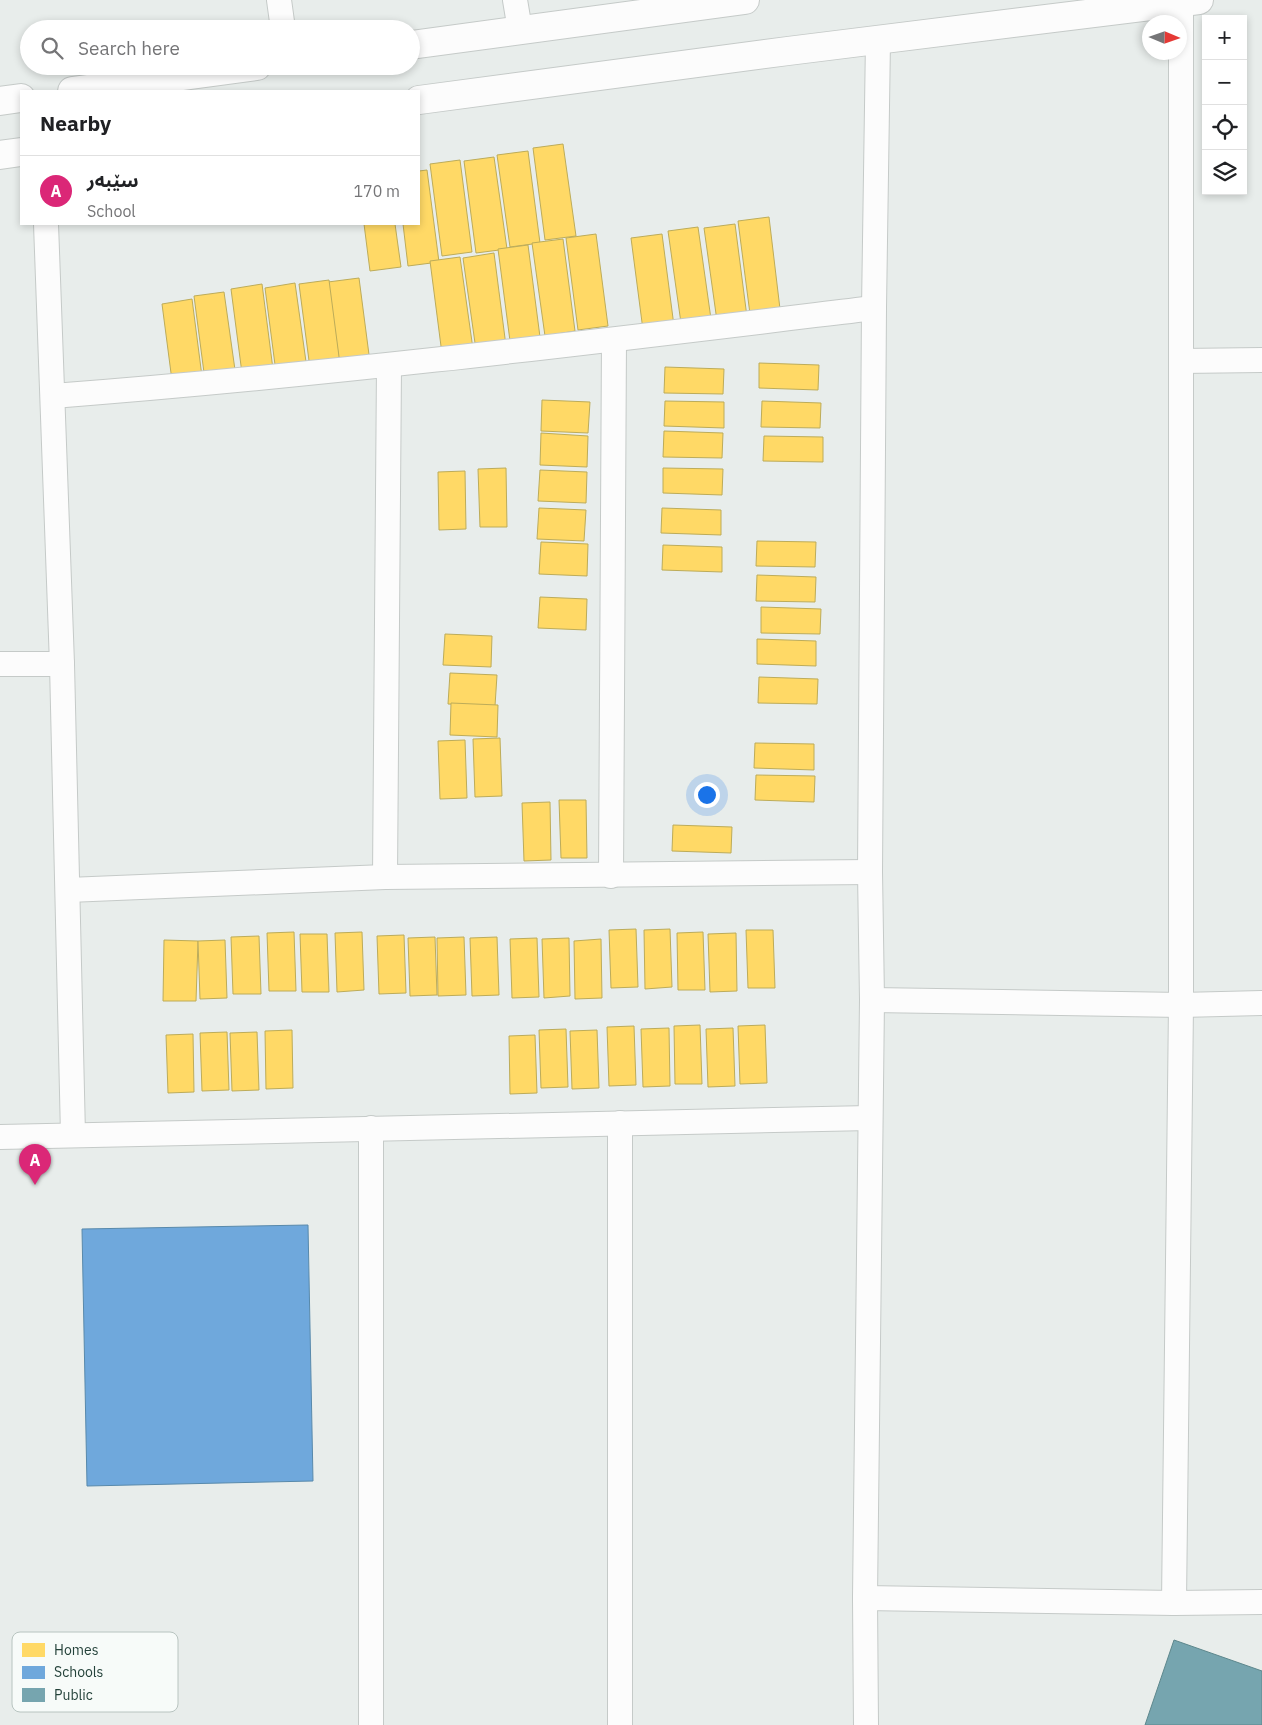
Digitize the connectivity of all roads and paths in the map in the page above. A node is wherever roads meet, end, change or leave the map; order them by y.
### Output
1 (279, 0) edge
2 (515, 0) edge
3 (745, 0) edge
4 (1190, 1) edge
5 (282, 20) edge
6 (520, 30) junction
7 (878, 40) junction
8 (420, 44) edge
9 (190, 75) edge
10 (79, 90) edge
11 (20, 98) edge
12 (0, 100) edge
13 (420, 100) edge
14 (20, 152) edge
15 (0, 155) edge
16 (46, 225) edge
17 (874, 308) junction
18 (614, 340) junction
19 (1262, 360) edge
20 (1181, 361) junction
21 (389, 366) junction
22 (53, 396) junction
23 (0, 664) edge
24 (62, 664) junction
25 (870, 872) junction
26 (611, 876) junction
27 (385, 877) junction
28 (68, 890) junction
29 (872, 1000) junction
30 (1262, 1003) edge
31 (1181, 1005) junction
32 (870, 1118) junction
33 (620, 1123) junction
34 (371, 1128) junction
35 (73, 1135) junction
36 (0, 1137) edge
37 (865, 1598) junction
38 (1262, 1602) edge
39 (1174, 1603) junction
40 (371, 1725) edge
41 (620, 1725) edge
42 (866, 1725) edge

1 - 5 street
2 - 6 street
3 - 6 street
4 - 7 street
4 - 20 street
6 - 8 street
7 - 13 street
7 - 17 street
9 - 10 street
11 - 12 street
14 - 15 street
16 - 22 street
17 - 18 street
17 - 25 street
18 - 21 street
18 - 26 street
19 - 20 street
20 - 31 street
21 - 22 street
21 - 27 street
22 - 24 street
23 - 24 street
24 - 28 street
25 - 26 street
25 - 29 street
26 - 27 street
27 - 28 street
28 - 35 street
29 - 31 street
29 - 32 street
30 - 31 street
31 - 39 street
32 - 33 street
32 - 37 street
33 - 34 street
33 - 41 street
34 - 35 street
34 - 40 street
35 - 36 street
37 - 39 street
37 - 42 street
38 - 39 street

